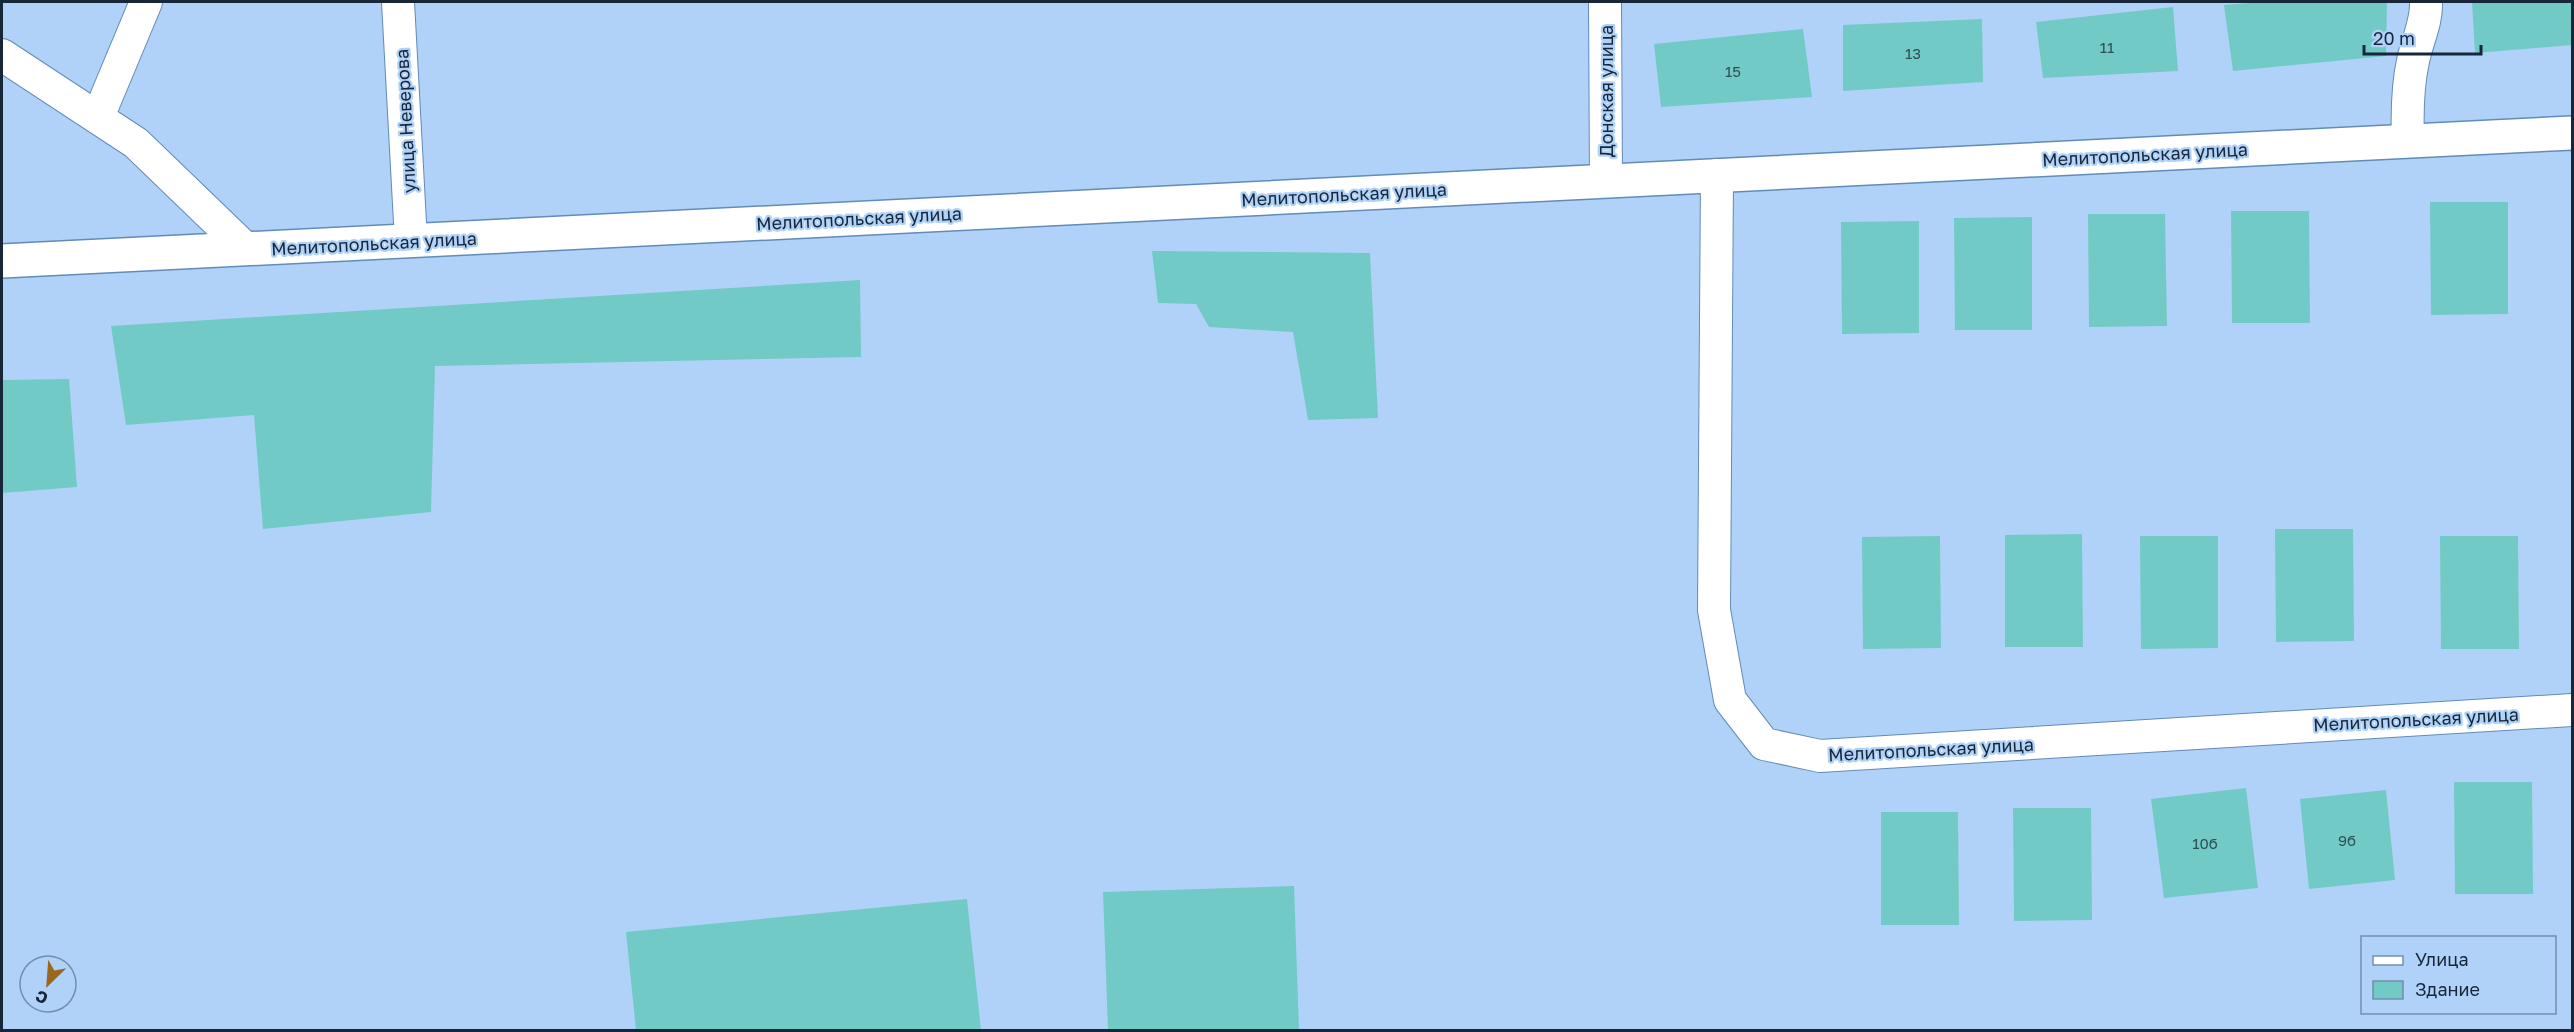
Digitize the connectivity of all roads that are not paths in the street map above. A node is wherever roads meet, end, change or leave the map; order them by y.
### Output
1 (146, 2) edge
2 (398, 2) edge
3 (1605, 2) edge
4 (2426, 2) edge
5 (2, 55) edge
6 (98, 117) junction
7 (2572, 133) edge
8 (2408, 141) junction
9 (1717, 175) junction
10 (1606, 181) junction
11 (411, 241) junction
12 (246, 249) junction
13 (2, 261) edge
14 (2572, 710) edge

1 - 6 street
2 - 11 street, улица Неверова
3 - 10 street, Донская улица
4 - 8 street
5 - 6 street
6 - 12 street
7 - 8 street, Мелитопольская улица
8 - 9 street, Мелитопольская улица
9 - 10 street, Мелитопольская улица
9 - 14 street, Мелитопольская улица
10 - 11 street, Мелитопольская улица
11 - 12 street, Мелитопольская улица
12 - 13 street, Мелитопольская улица

